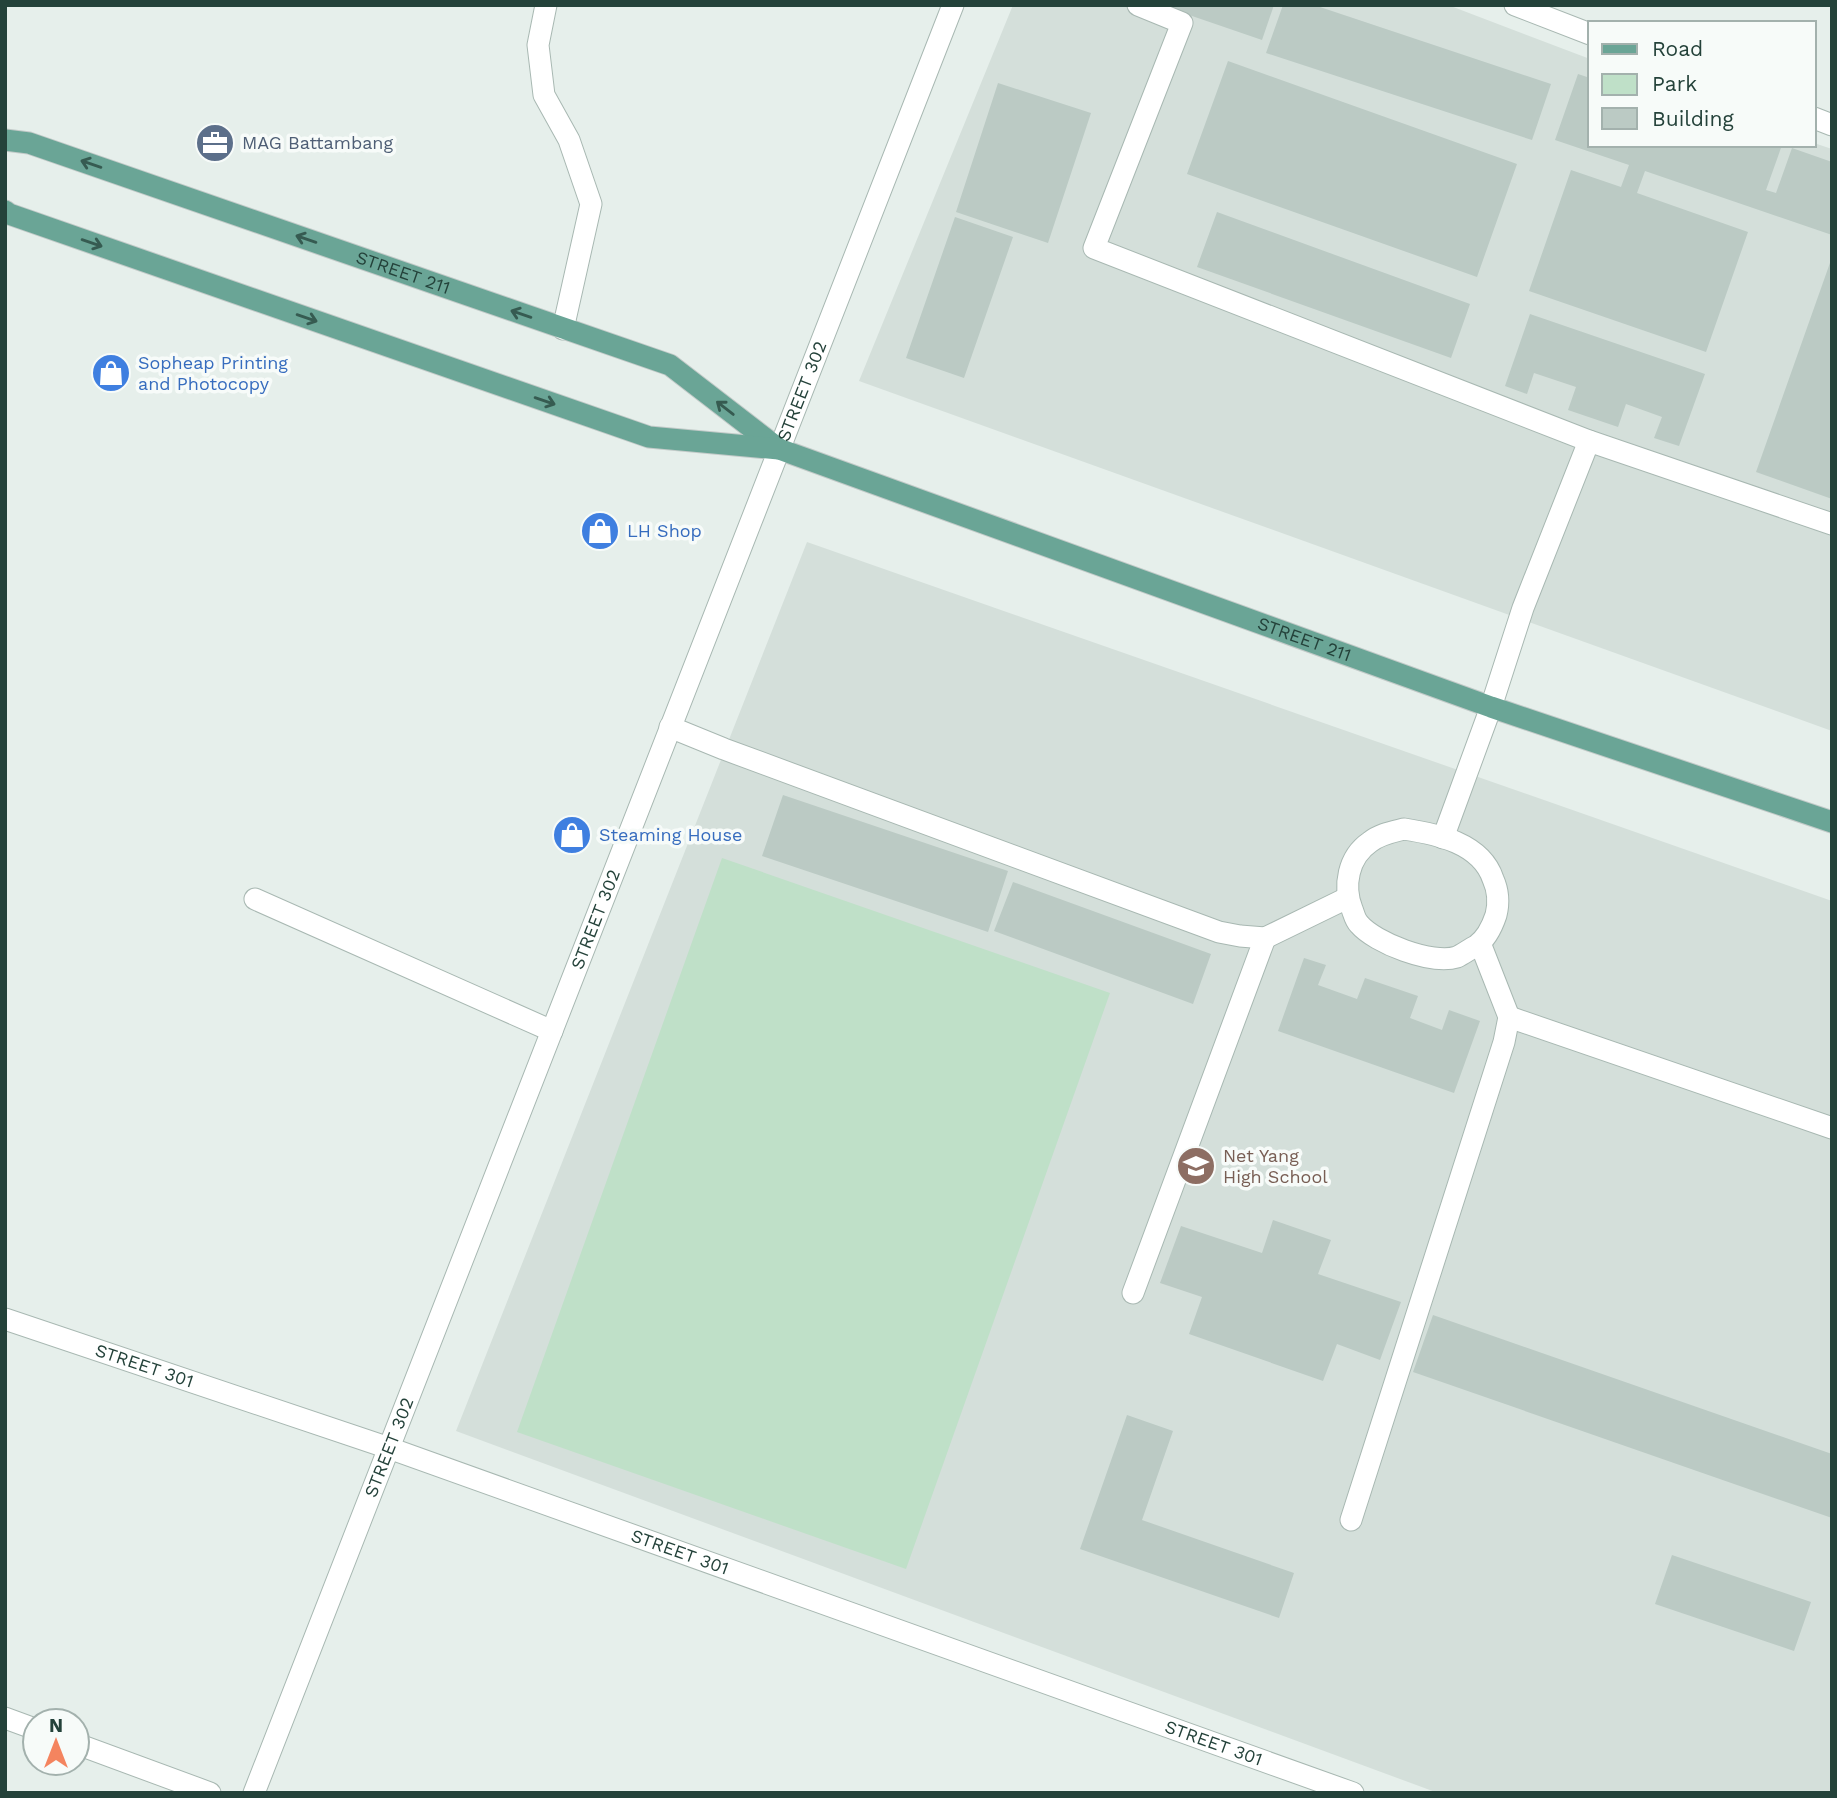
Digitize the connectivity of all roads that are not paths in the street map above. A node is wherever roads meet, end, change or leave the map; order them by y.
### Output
1 (546, 5) edge
2 (953, 5) edge
3 (1138, 5) edge
4 (1515, 5) edge
5 (1588, 33) edge
6 (5, 140) edge
7 (5, 211) edge
8 (564, 329) junction
9 (1589, 441) junction
10 (779, 449) junction
11 (1832, 524) edge
12 (1491, 707) junction
13 (670, 727) junction
14 (1832, 822) edge
15 (1443, 838) junction
16 (1348, 898) junction
17 (255, 900) dead end
18 (1265, 938) junction
19 (1480, 943) junction
20 (1510, 1017) junction
21 (552, 1031) junction
22 (1832, 1128) edge
23 (1133, 1293) dead end
24 (5, 1319) edge
25 (389, 1448) junction
26 (1350, 1520) dead end
27 (91, 1749) edge
28 (210, 1793) edge
29 (254, 1793) edge
30 (1353, 1793) edge

1 - 8 street
2 - 10 street, STREET 302
3 - 9 street
4 - 5 street
8 -> 6 main road, STREET 211
7 -> 10 main road, STREET 211
10 -> 8 main road, STREET 211
9 - 11 street
9 - 12 street
10 - 12 main road, STREET 211
10 - 13 street, STREET 302
12 - 14 main road, STREET 211
12 - 15 street
13 - 18 street
13 - 21 street, STREET 302
15 - 16 street
15 - 19 street
16 - 18 street
16 - 19 street
17 - 21 street
18 - 23 street
19 - 20 street
20 - 22 street
20 - 26 street
21 - 25 street, STREET 302
24 - 25 street, STREET 301
25 - 29 street, STREET 302
25 - 30 street, STREET 301
27 - 28 street

